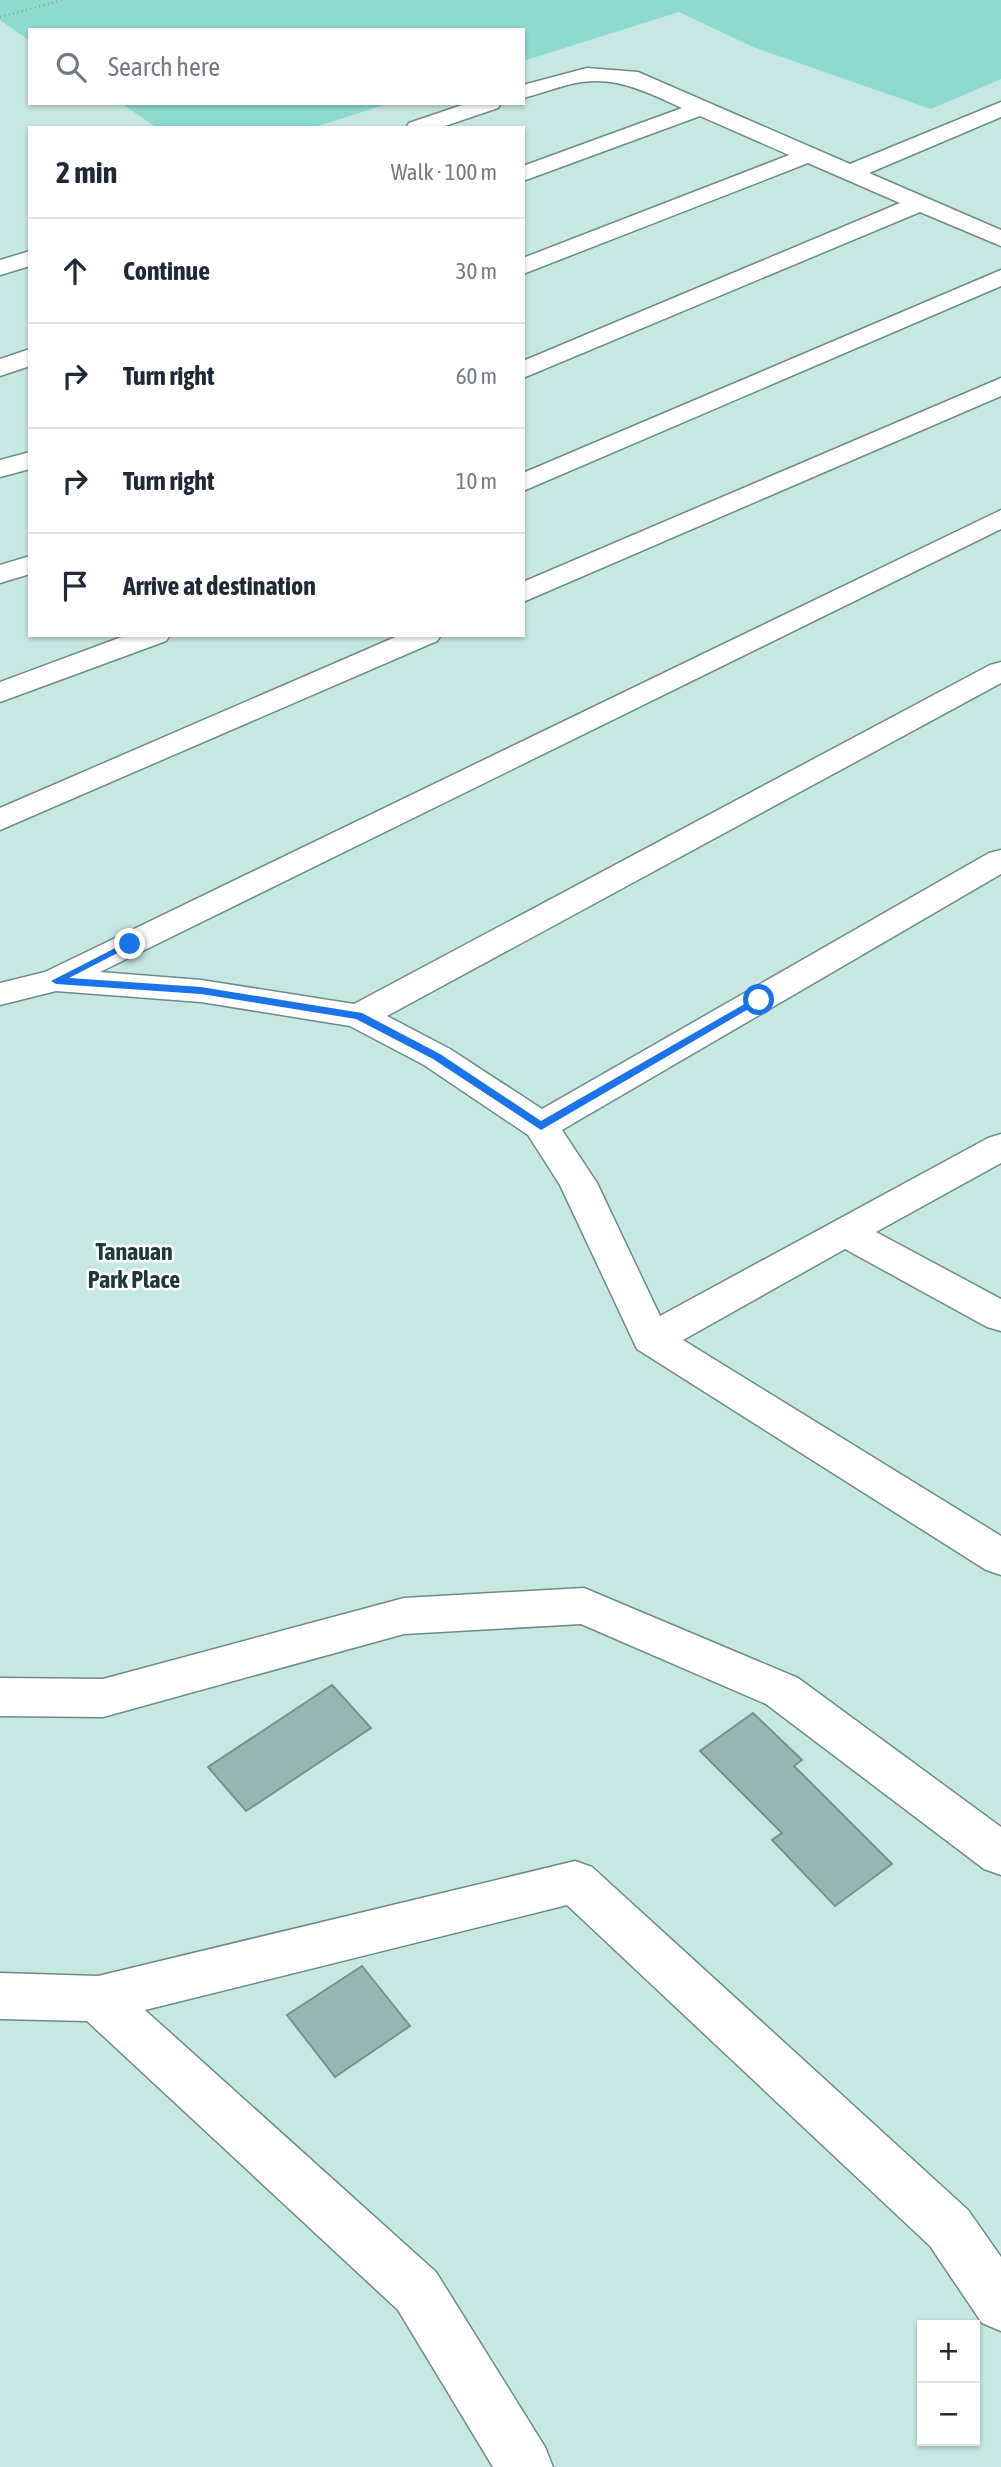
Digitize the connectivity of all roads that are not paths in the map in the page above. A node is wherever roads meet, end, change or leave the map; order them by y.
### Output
1 (525, 91) edge
2 (484, 105) edge
3 (701, 108) junction
4 (1001, 109) edge
5 (423, 126) edge
6 (808, 155) junction
7 (525, 173) edge
8 (849, 173) junction
9 (919, 204) junction
10 (1001, 239) edge
11 (28, 259) edge
12 (525, 266) edge
13 (0, 268) edge
14 (1001, 277) edge
15 (28, 358) edge
16 (0, 368) edge
17 (525, 369) edge
18 (1001, 386) edge
19 (28, 461) edge
20 (0, 469) edge
21 (525, 482) edge
22 (1001, 518) edge
23 (28, 566) edge
24 (0, 575) edge
25 (525, 592) edge
26 (150, 637) edge
27 (421, 637) edge
28 (1001, 671) edge
29 (0, 693) edge
30 (0, 820) edge
31 (1001, 860) edge
32 (56, 981) junction
33 (0, 994) edge
34 (359, 1016) junction
35 (541, 1126) junction
36 (1001, 1147) edge
37 (845, 1233) junction
38 (1001, 1317) edge
39 (651, 1339) junction
40 (1001, 1558) edge
41 (0, 1697) edge
42 (1001, 1854) edge
43 (0, 1996) edge
44 (98, 1999) junction
45 (1001, 2304) edge
46 (525, 2467) edge

1 - 3 street
2 - 5 street
3 - 6 street
3 - 7 street
4 - 8 street
6 - 8 street
6 - 12 street
8 - 9 street
9 - 10 street
9 - 17 street
11 - 13 street
14 - 21 street
15 - 16 street
18 - 25 street
19 - 20 street
22 - 32 street
23 - 24 street
26 - 29 street
27 - 30 street
28 - 34 street
31 - 35 street
32 - 33 street
32 - 34 street
34 - 35 street
35 - 39 street
36 - 37 street
37 - 38 street
37 - 39 street
39 - 40 street
41 - 42 street
43 - 44 street
44 - 45 street
44 - 46 street

